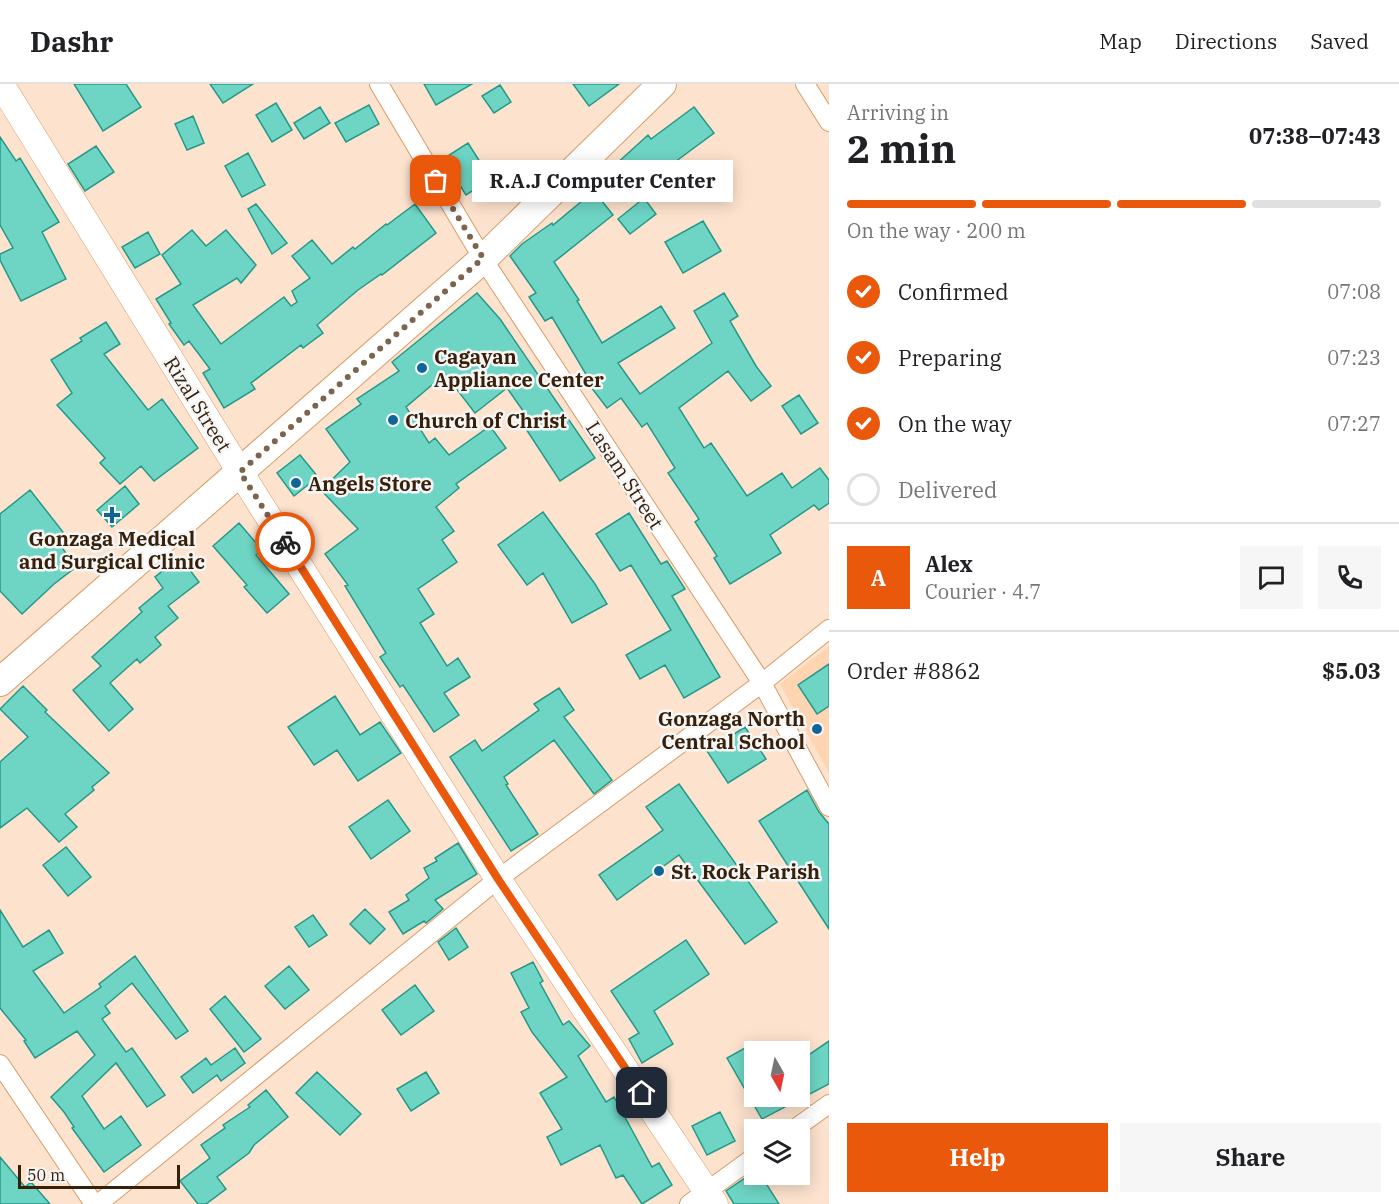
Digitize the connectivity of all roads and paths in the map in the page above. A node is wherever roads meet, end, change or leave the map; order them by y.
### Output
1 (1, 84) edge
2 (379, 84) edge
3 (662, 84) edge
4 (805, 84) edge
5 (829, 122) edge
6 (483, 258) junction
7 (240, 472) junction
8 (829, 629) edge
9 (0, 682) edge
10 (762, 682) junction
11 (829, 807) edge
12 (498, 879) junction
13 (0, 1064) edge
14 (829, 1104) edge
15 (808, 1119) edge
16 (744, 1166) edge
17 (704, 1200) edge
18 (96, 1204) edge

1 - 7 street, Rizal Street
2 - 6 street, Lasam Street
3 - 6 main road
4 - 5 street
6 - 7 main road
6 - 10 street, Lasam Street
7 - 9 main road
7 - 12 street, Rizal Street
8 - 10 street
10 - 11 street, Lasam Street
10 - 12 street
12 - 17 street, Rizal Street
12 - 18 street
13 - 18 street
14 - 15 street
16 - 17 street

